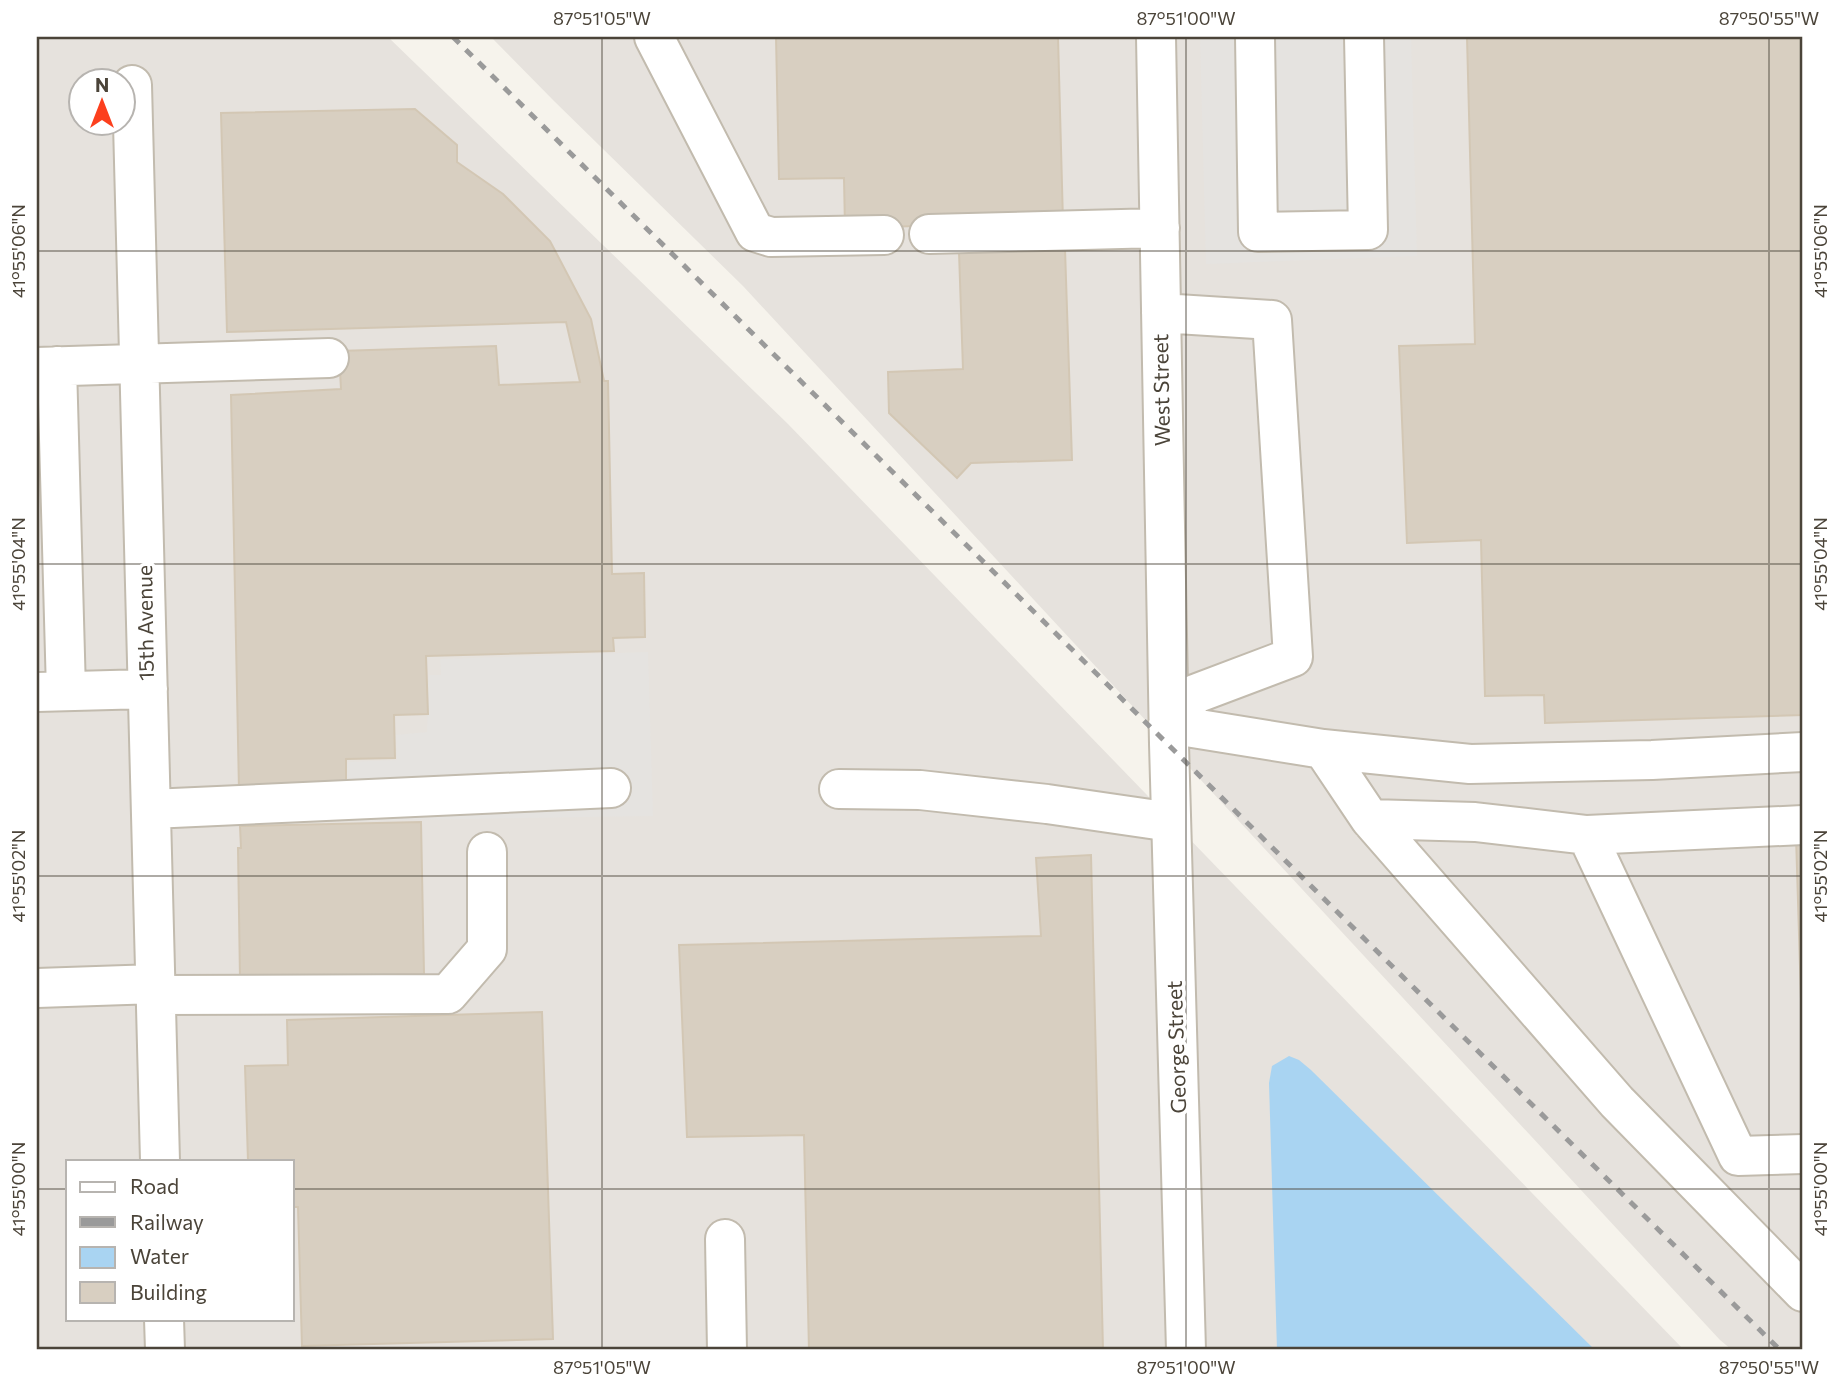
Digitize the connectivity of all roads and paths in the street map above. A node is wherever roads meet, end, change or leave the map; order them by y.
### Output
1 (654, 37) edge
2 (1156, 37) edge
3 (1255, 37) edge
4 (1364, 37) edge
5 (133, 136) edge
6 (1160, 228) junction
7 (929, 234) dead end
8 (884, 235) dead end
9 (1161, 313) junction
10 (329, 358) dead end
11 (139, 363) junction
12 (47, 366) edge
13 (148, 689) junction
14 (51, 692) edge
15 (1169, 734) junction
16 (1323, 749) junction
17 (1803, 752) edge
18 (611, 788) dead end
19 (839, 789) dead end
20 (151, 809) junction
21 (1370, 819) junction
22 (1171, 822) junction
23 (1803, 825) edge
24 (1587, 835) junction
25 (486, 852) dead end
26 (37, 988) edge
27 (156, 990) junction
28 (1803, 1154) edge
29 (160, 1160) edge
30 (725, 1239) dead end
31 (1803, 1292) edge
32 (164, 1320) edge
33 (165, 1350) edge
34 (727, 1350) edge
35 (1186, 1350) edge

1 - 8 street
2 - 6 street, West Street
3 - 4 street
5 - 11 street, 15th Avenue
6 - 7 street
6 - 9 street, West Street
9 - 15 street, West Street
9 - 15 street
10 - 11 street
11 - 12 street
11 - 13 street, 15th Avenue
12 - 14 street
13 - 14 street
13 - 20 street, 15th Avenue
15 - 16 street
15 - 22 street, George Street
16 - 17 street
16 - 21 street
18 - 20 street
19 - 22 street
20 - 27 street, 15th Avenue
21 - 24 street
21 - 31 street
22 - 35 street, George Street
23 - 24 street
24 - 28 street
25 - 27 street
26 - 27 street
27 - 29 street, 15th Avenue
30 - 34 street
32 - 33 street

